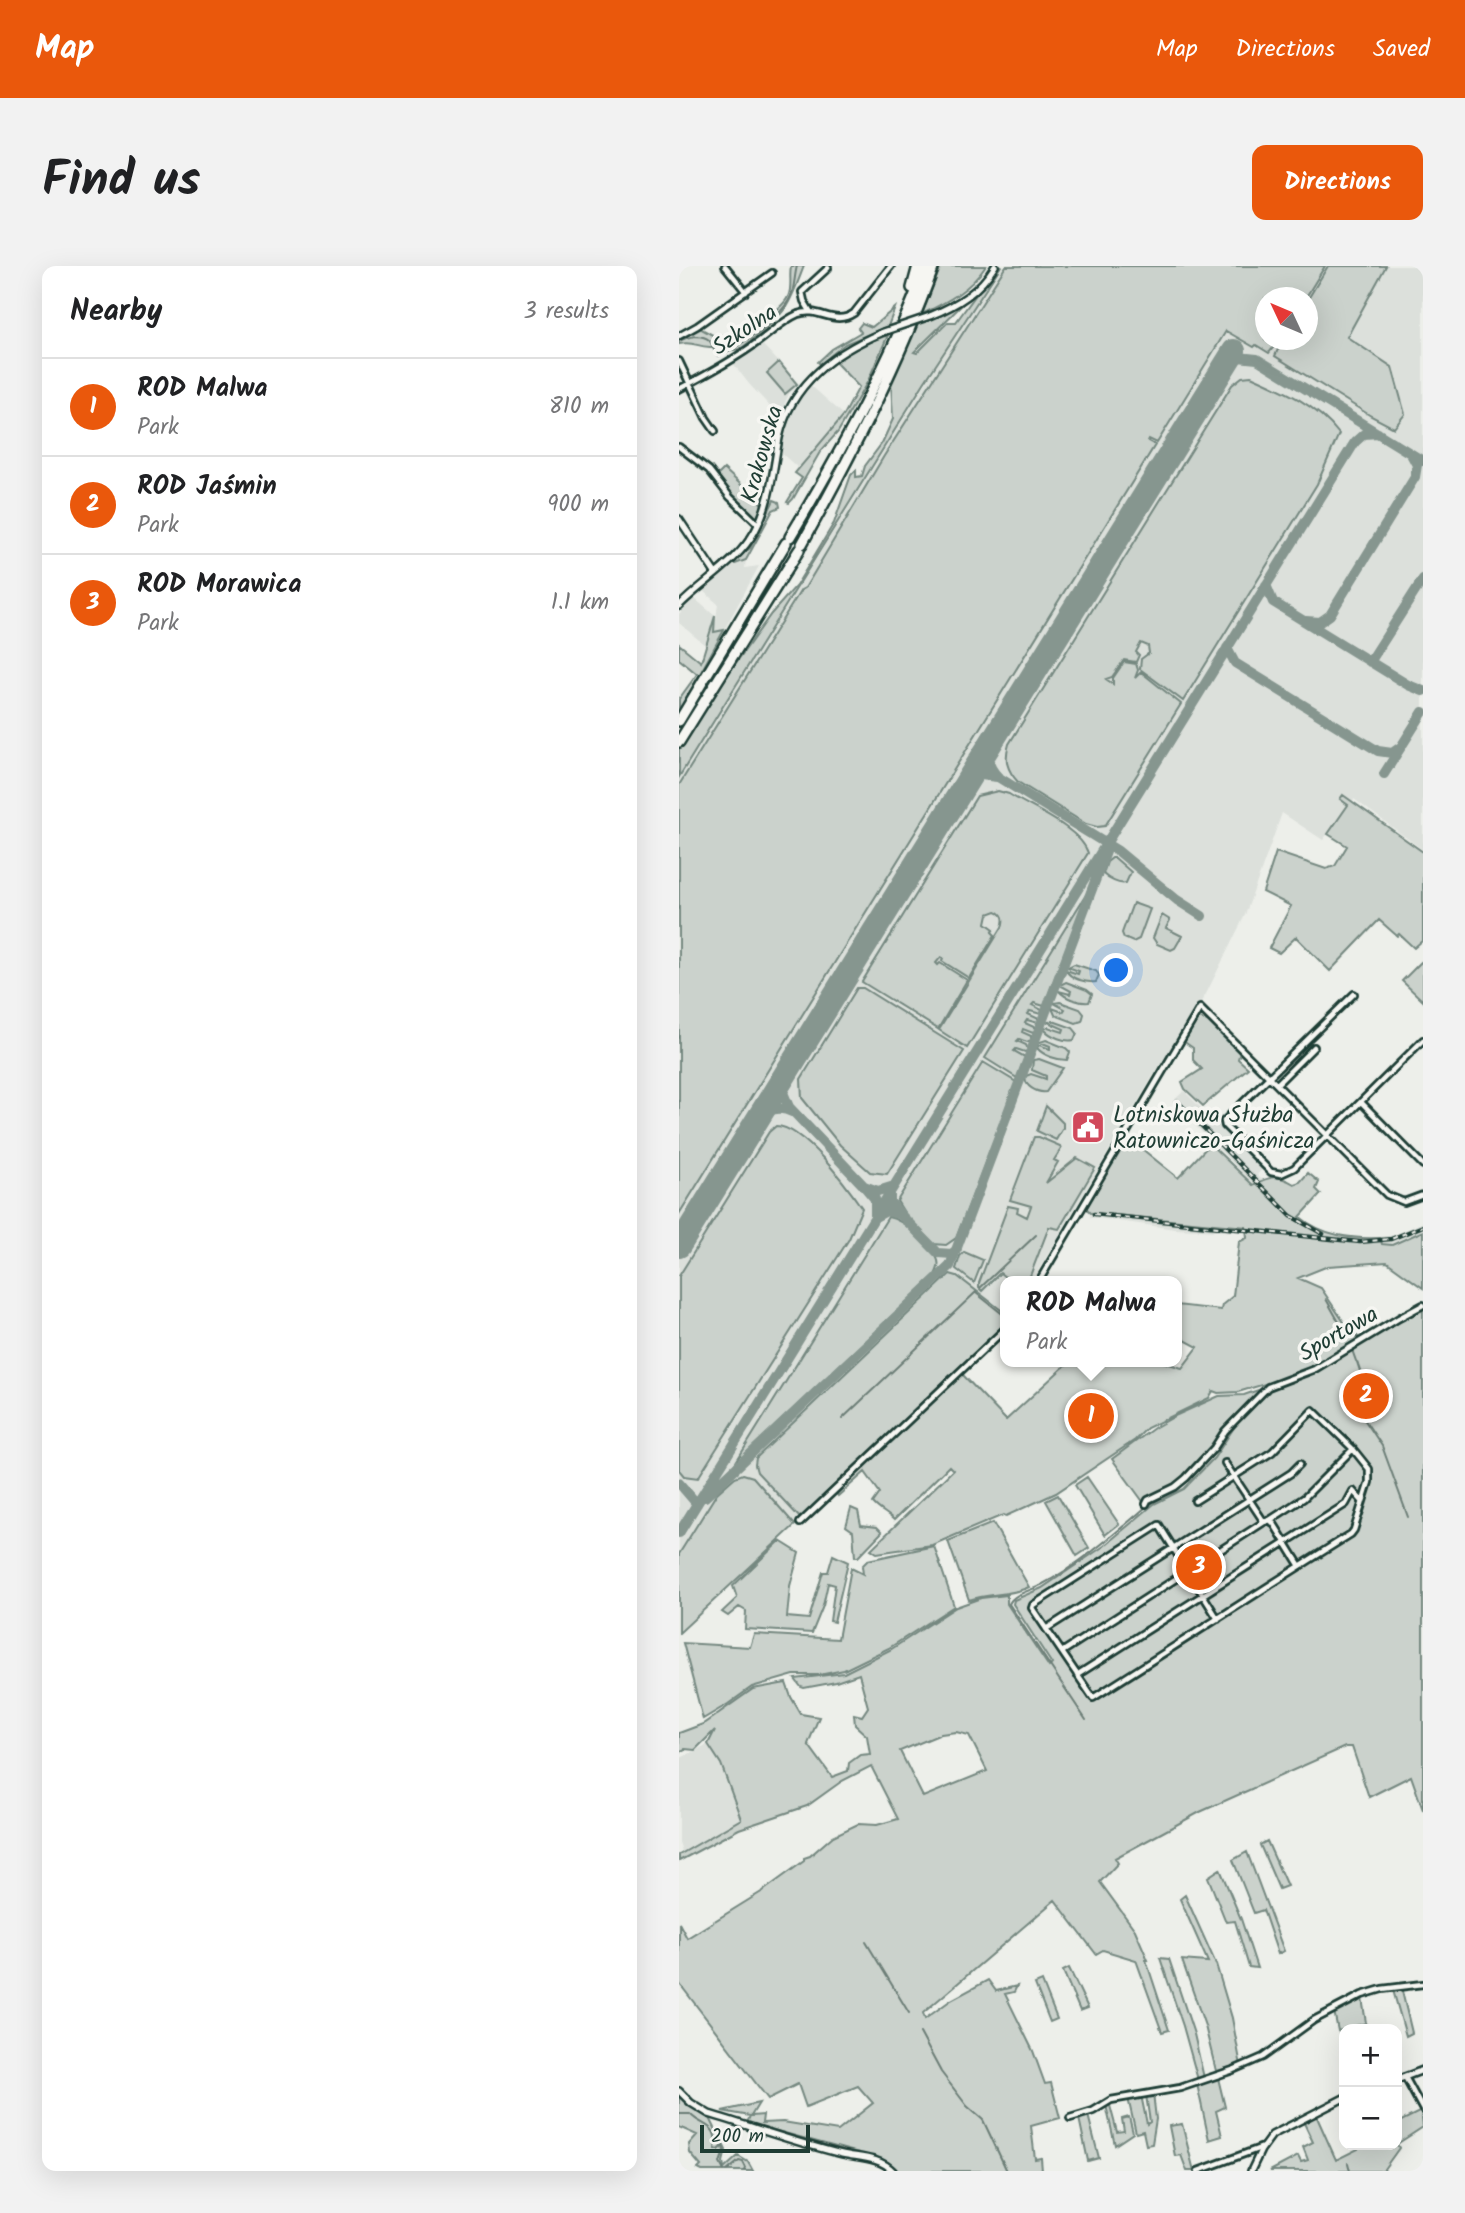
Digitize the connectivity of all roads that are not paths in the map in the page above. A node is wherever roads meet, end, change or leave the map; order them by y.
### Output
1 (725, 266) edge
2 (891, 266) edge
3 (918, 266) edge
4 (926, 266) edge
5 (934, 266) edge
6 (995, 266) edge
7 (828, 268) edge
8 (772, 273) dead end
9 (746, 292) junction
10 (810, 312) junction
11 (679, 335) edge
12 (679, 361) edge
13 (691, 383) junction
14 (874, 384) junction
15 (679, 388) edge
16 (715, 431) dead end
17 (679, 447) edge
18 (679, 519) edge
19 (758, 524) junction
20 (715, 573) junction
21 (680, 602) edge
22 (679, 721) edge
23 (679, 742) edge
24 (1354, 994) dead end
25 (1423, 1040) edge
26 (1314, 1047) dead end
27 (1269, 1077) junction
28 (1277, 1084) junction
29 (1361, 1102) junction
30 (1327, 1135) junction
31 (1423, 1165) edge
32 (1423, 1195) edge
33 (1042, 1276) edge
34 (1423, 1305) edge
35 (1000, 1334) edge
36 (1353, 1449) junction
37 (1225, 1463) dead end
38 (1300, 1464) dead end
39 (1235, 1475) junction
40 (1250, 1499) junction
41 (1195, 1501) dead end
42 (1362, 1502) junction
43 (1146, 1504) dead end
44 (1267, 1521) junction
45 (800, 1523) dead end
46 (1286, 1542) junction
47 (1173, 1548) junction
48 (1300, 1566) junction
49 (1188, 1571) junction
50 (1204, 1595) junction
51 (1218, 1619) junction
52 (1046, 1629) junction
53 (1062, 1652) junction
54 (1077, 1675) junction
55 (1423, 1983) edge
56 (1423, 2070) edge
57 (1405, 2077) junction
58 (1402, 2078) edge
59 (679, 2091) edge
60 (1339, 2101) edge
61 (1423, 2110) edge
62 (1070, 2118) dead end
63 (1263, 2147) junction
64 (893, 2171) edge
65 (1198, 2171) edge
66 (1251, 2171) edge

1 - 9 street
2 - 10 street, Szkolna
3 - 14 highway
4 - 14 highway
5 - 23 highway
6 - 19 street, Krakowska, bridge
7 - 10 street
8 - 9 street
9 - 11 street
10 - 13 street, Szkolna
12 - 13 street
13 - 15 street, Szkolna
13 - 16 street
14 - 22 highway
17 - 19 street
18 - 20 street
19 - 20 street, Krakowska
20 - 21 street, Krakowska
24 - 27 street
25 - 29 street
26 - 28 street
27 - 28 street
27 - 30 street
27 - 33 street
28 - 30 street
29 - 30 street
29 - 31 street
30 - 32 street
34 - 43 street, Sportowa
35 - 45 street
36 - 39 street
36 - 42 street
36 - 44 street
37 - 39 street
38 - 40 street
39 - 40 street
39 - 41 street
40 - 44 street
40 - 47 street
42 - 46 street
42 - 48 street
44 - 46 street
44 - 49 street
46 - 48 street
46 - 50 street
47 - 49 street
47 - 52 street
47 - 52 street
48 - 51 street
49 - 50 street
49 - 53 street
50 - 51 street
50 - 54 street
51 - 54 street
52 - 53 street
53 - 54 street
55 - 62 street
56 - 57 street
57 - 58 street
57 - 61 street
59 - 64 street
60 - 63 street
63 - 65 street
63 - 66 street

